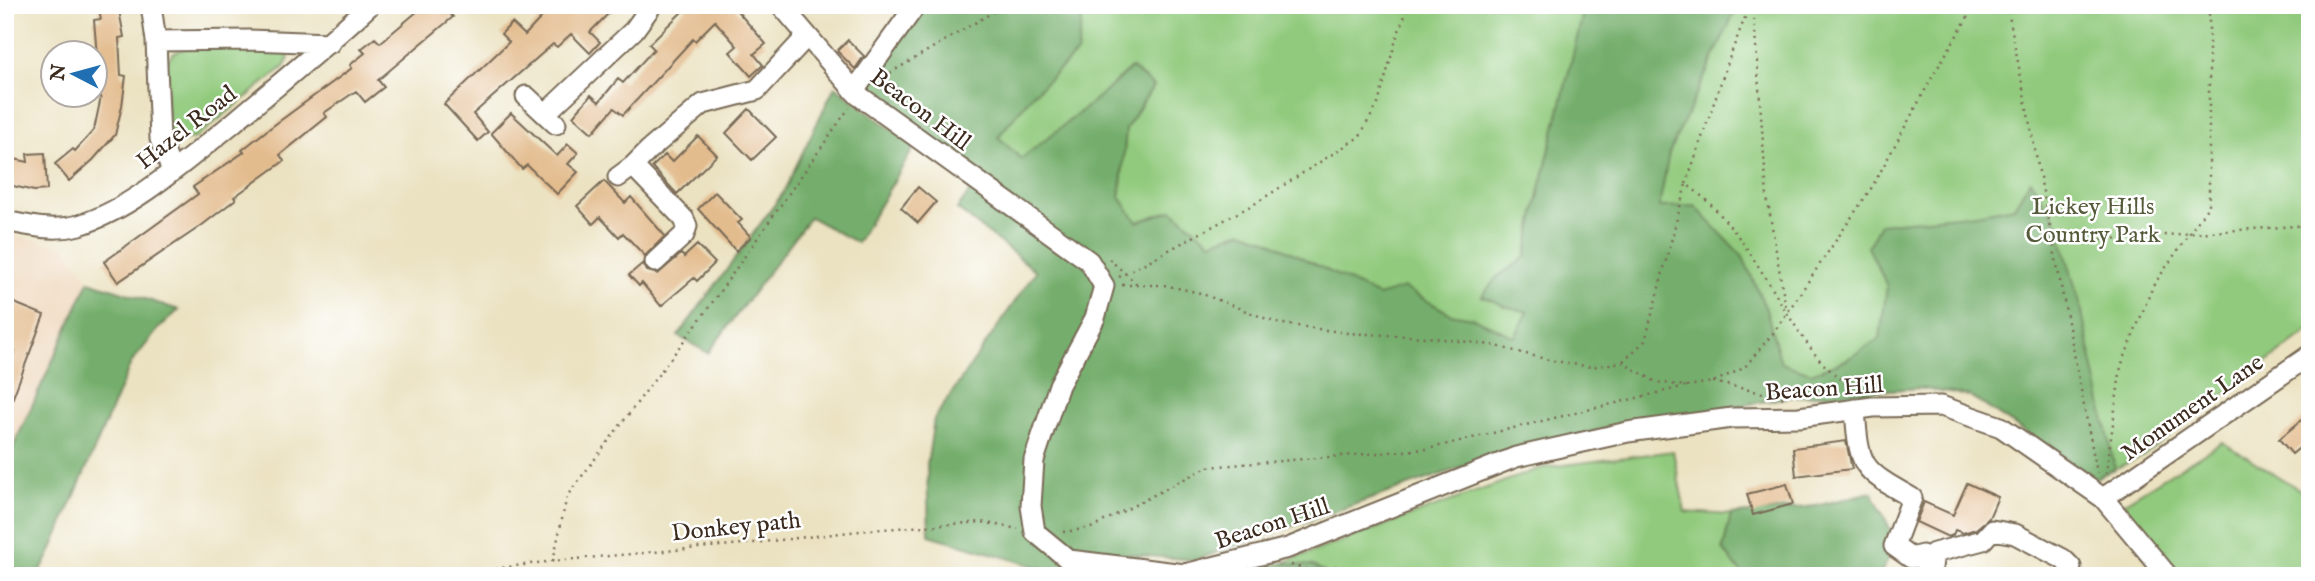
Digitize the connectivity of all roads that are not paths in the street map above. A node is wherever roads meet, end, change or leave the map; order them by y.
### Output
1 (151, 5) edge
2 (370, 5) edge
3 (652, 5) edge
4 (780, 5) edge
5 (916, 5) edge
6 (807, 36) junction
7 (156, 41) junction
8 (330, 43) junction
9 (856, 93) junction
10 (526, 96) dead end
11 (172, 172) junction
12 (5, 221) edge
13 (655, 262) dead end
14 (2310, 355) edge
15 (1864, 408) junction
16 (2103, 498) junction
17 (2071, 567) dead end
18 (1929, 576) edge
19 (2168, 576) edge

1 - 7 street
2 - 8 street, Hazel Road
3 - 10 street
4 - 6 street, Beacon Hill
5 - 9 street
6 - 9 street, Beacon Hill
6 - 13 street
7 - 8 street
7 - 11 street
8 - 11 street, Hazel Road
9 - 15 street, Beacon Hill
11 - 12 street, Hazel Road
14 - 16 street, Monument Lane
15 - 16 street, Beacon Hill
15 - 18 street
16 - 19 street, Beacon Hill
17 - 18 street

